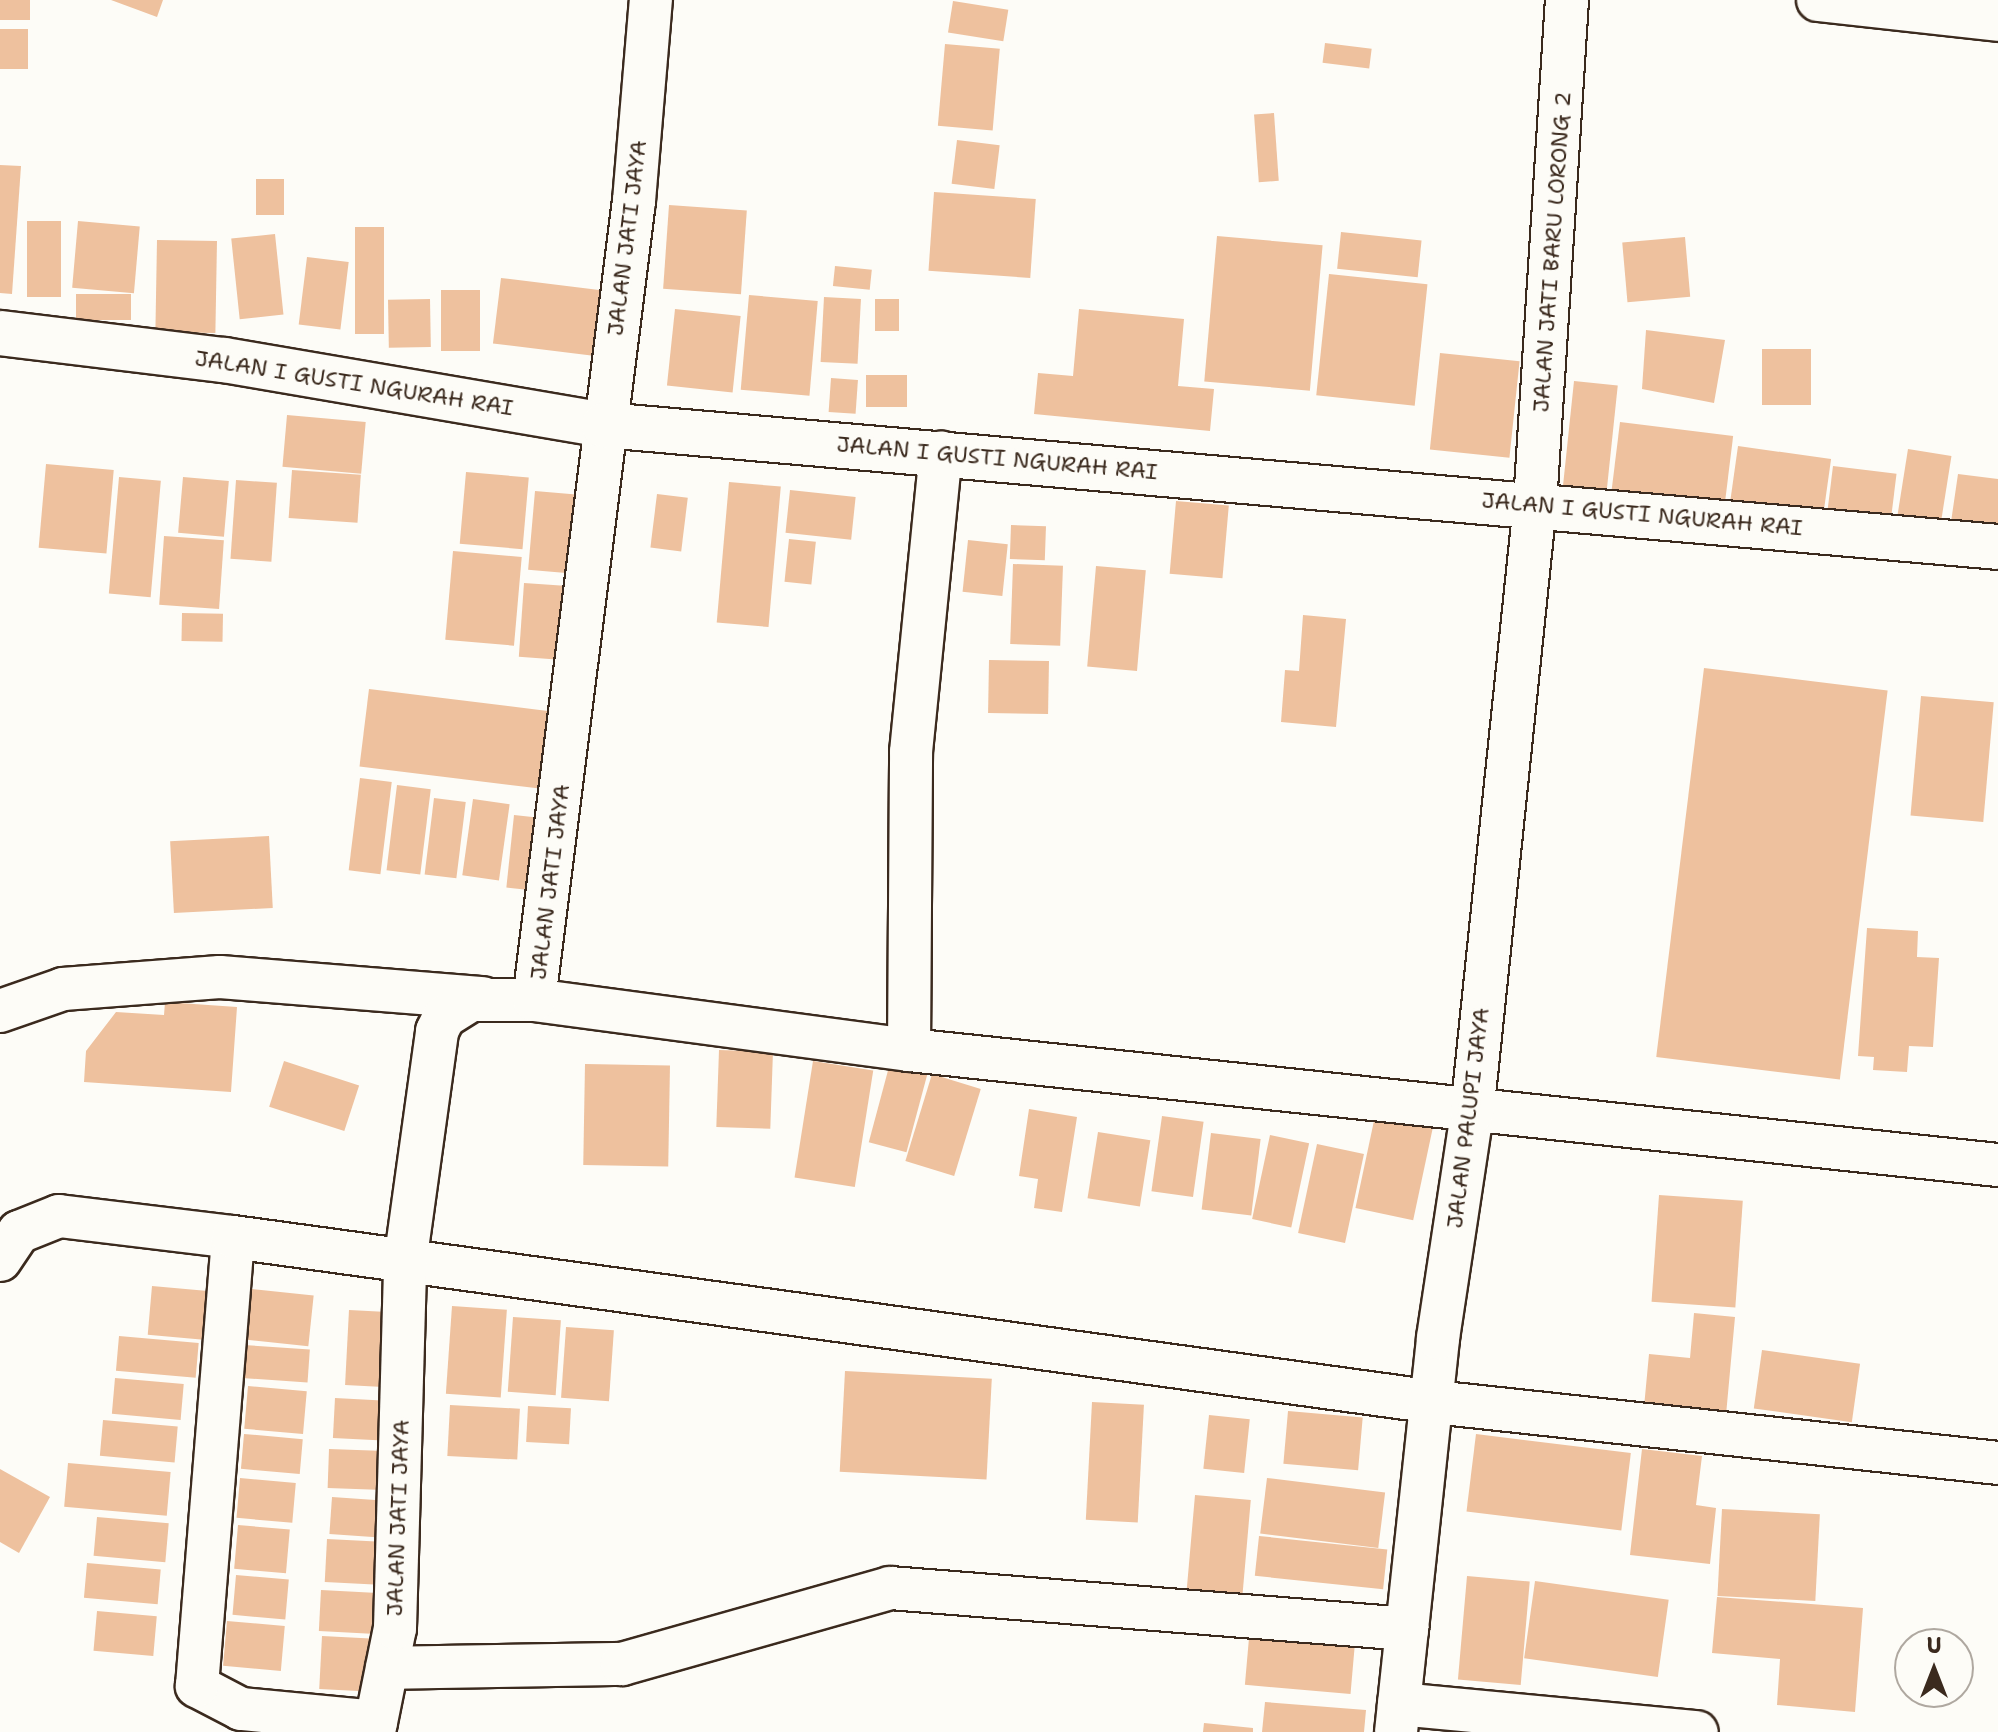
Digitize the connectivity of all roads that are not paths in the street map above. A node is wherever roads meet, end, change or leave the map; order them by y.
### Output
1 (651, 0) edge
2 (1567, 0) edge
3 (1818, 0) edge
4 (1998, 20) edge
5 (0, 333) edge
6 (604, 425) junction
7 (941, 453) junction
8 (1535, 504) junction
9 (1998, 547) edge
10 (484, 998) junction
11 (534, 1000) junction
12 (0, 1011) edge
13 (909, 1050) junction
14 (1472, 1113) junction
15 (1998, 1165) edge
16 (233, 1237) junction
17 (0, 1260) edge
18 (405, 1263) junction
19 (1434, 1402) junction
20 (1998, 1463) edge
21 (1407, 1629) junction
22 (387, 1668) junction
23 (1397, 1718) edge
24 (375, 1727) edge
25 (1697, 1732) edge

1 - 6 street, JALAN JATI JAYA
2 - 8 street, JALAN JATI BARU LORONG 2
3 - 4 street
5 - 6 main road, JALAN I GUSTI NGURAH RAI
6 - 7 main road, JALAN I GUSTI NGURAH RAI
6 - 11 street, JALAN JATI JAYA
7 - 8 main road, JALAN I GUSTI NGURAH RAI
7 - 13 street
8 - 9 main road, JALAN I GUSTI NGURAH RAI
8 - 14 street, JALAN PALUPI JAYA
10 - 11 street, JALAN JATI JAYA
10 - 12 street
10 - 18 street, JALAN JATI JAYA
11 - 13 street
13 - 14 street
14 - 15 street
14 - 19 street, JALAN PALUPI JAYA
16 - 17 street
16 - 18 street
16 - 24 street
18 - 19 street
18 - 22 street, JALAN JATI JAYA
19 - 20 street
19 - 21 street, JALAN PALUPI JAYA
21 - 22 street
21 - 23 street, JALAN PALUPI JAYA
22 - 24 street, JALAN JATI JAYA
23 - 25 street

